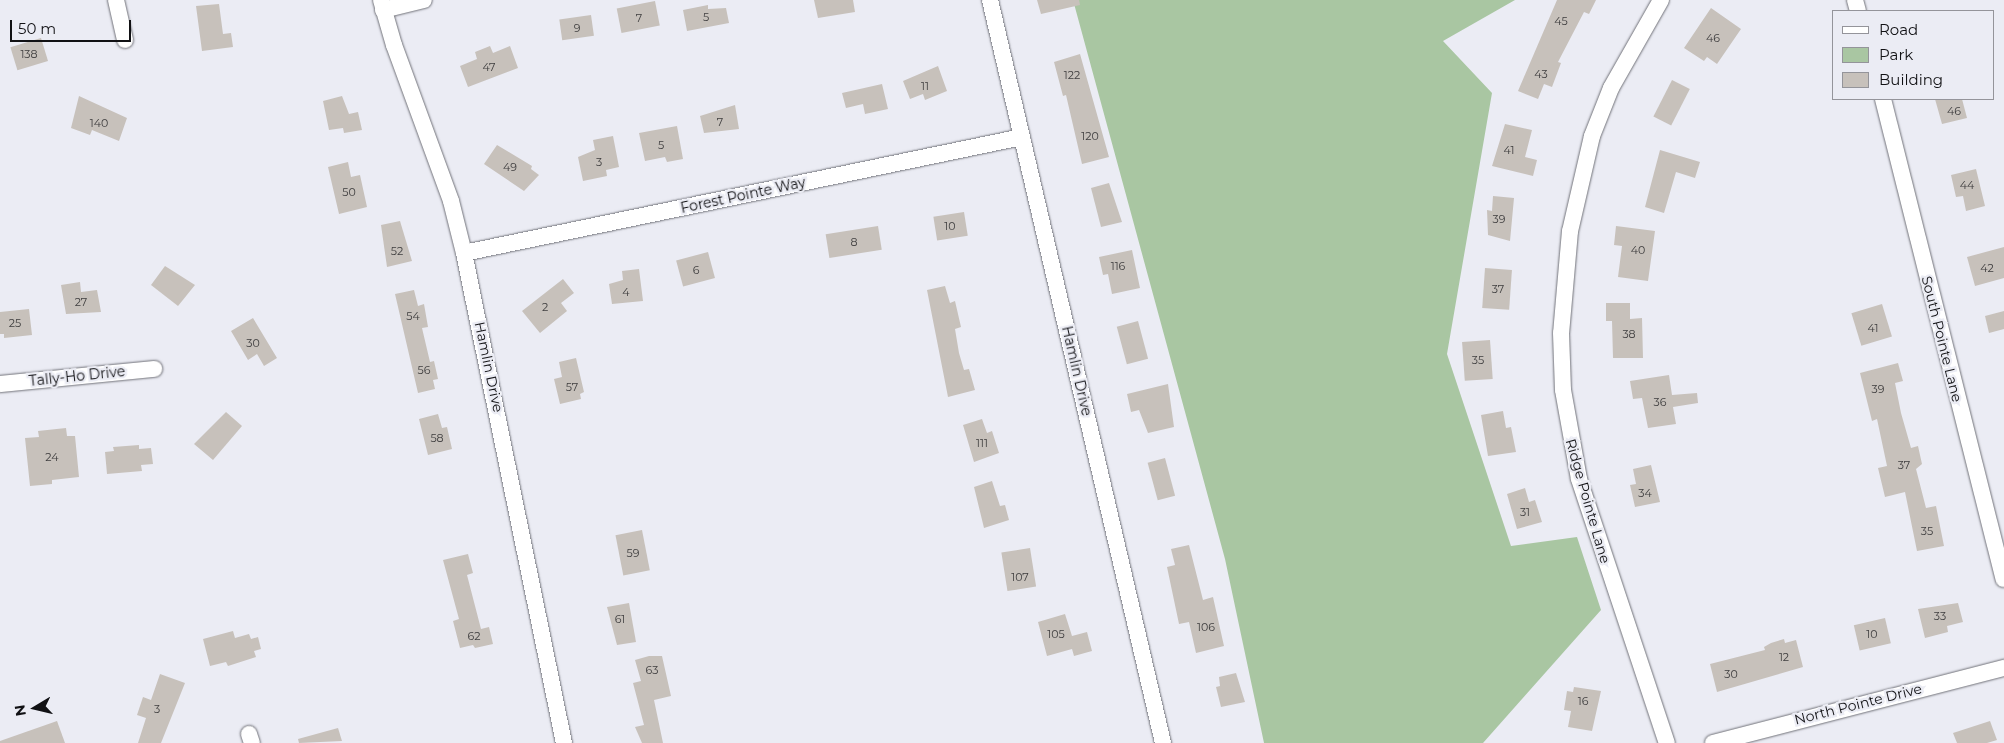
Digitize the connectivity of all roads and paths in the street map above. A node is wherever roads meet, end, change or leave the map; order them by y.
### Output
1 (116, 0) edge
2 (424, 0) edge
3 (990, 0) edge
4 (1661, 0) edge
5 (382, 5) edge
6 (126, 40) dead end
7 (1883, 100) edge
8 (1022, 137) junction
9 (464, 253) junction
10 (154, 369) dead end
11 (0, 384) edge
12 (2004, 579) edge
13 (2004, 668) edge
14 (564, 743) edge
15 (1163, 743) edge
16 (1667, 743) edge
17 (1713, 743) edge

1 - 6 street
2 - 5 street
3 - 8 street, Hamlin Drive
4 - 16 street, Ridge Pointe Lane
5 - 9 street, Hamlin Drive
7 - 12 street, South Pointe Lane
8 - 9 street, Forest Pointe Way
8 - 15 street, Hamlin Drive
9 - 14 street, Hamlin Drive
10 - 11 street, Tally-Ho Drive
13 - 17 street, North Pointe Drive

